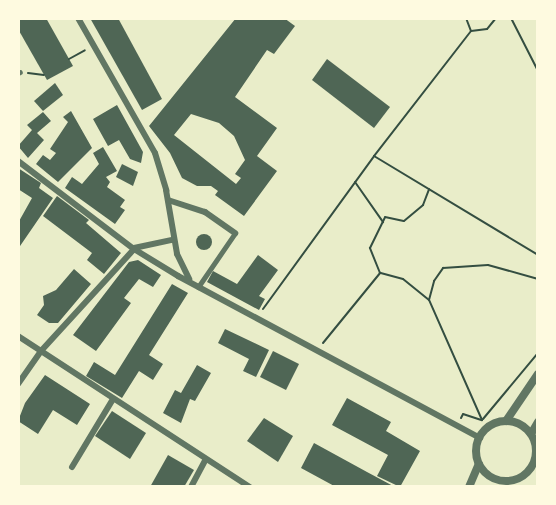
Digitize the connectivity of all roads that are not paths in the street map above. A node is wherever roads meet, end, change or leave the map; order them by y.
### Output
1 (78, 18) edge
2 (18, 161) edge
3 (168, 200) junction
4 (235, 232) joint
5 (173, 240) junction
6 (134, 249) junction
7 (190, 280) junction
8 (198, 287) junction
9 (18, 336) edge
10 (40, 351) junction
11 (538, 374) edge
12 (18, 384) edge
13 (113, 399) junction
14 (506, 421) junction
15 (538, 422) edge
16 (531, 434) junction
17 (480, 438) junction
18 (537, 452) edge
19 (206, 461) junction
20 (479, 464) junction
21 (72, 467) dead end
22 (504, 484) edge
23 (191, 487) edge
24 (250, 487) edge
25 (468, 487) edge

1 - 3 street
2 - 6 street
3 - 4 street
3 - 5 street
4 - 8 street
5 - 6 street
5 - 7 street
6 - 7 street
6 - 10 street
7 - 8 street
8 - 17 street
9 - 10 street
10 - 12 street
10 - 13 street
11 - 14 street
13 - 19 street
13 - 21 street
14 - 16 street
14 - 17 street
15 - 16 street
16 - 18 street
17 - 20 street
18 - 22 street
19 - 23 street
19 - 24 street
20 - 22 street
20 - 25 street

